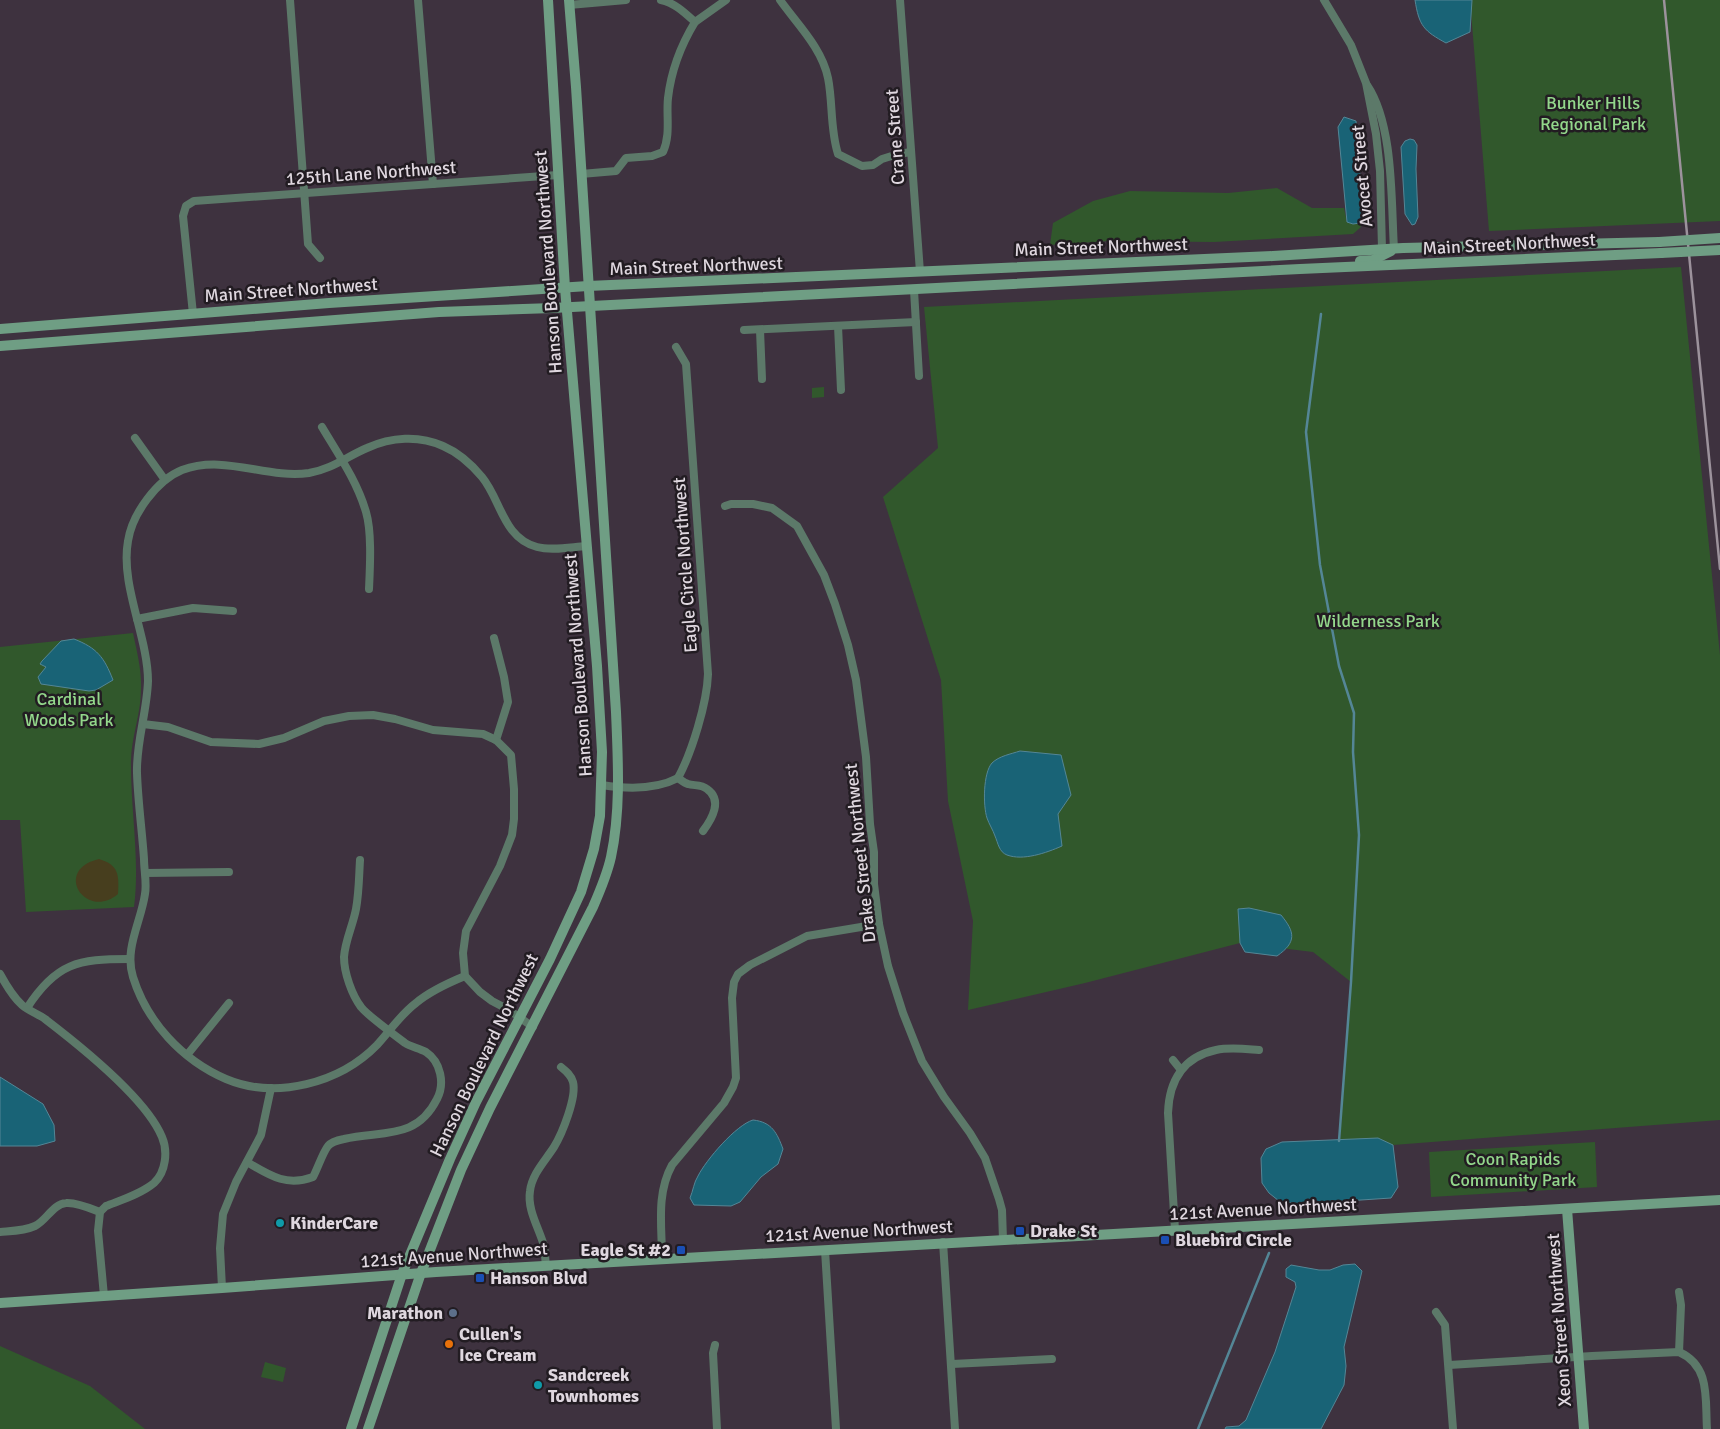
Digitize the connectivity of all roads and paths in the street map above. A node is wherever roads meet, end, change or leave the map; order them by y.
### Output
1 (290, 0) edge
2 (418, 0) edge
3 (548, 0) edge
4 (626, 0) edge
5 (661, 0) edge
6 (726, 0) edge
7 (780, 0) edge
8 (900, 0) edge
9 (1324, 0) edge
10 (569, 2) edge
11 (695, 22) junction
12 (1366, 84) junction
13 (911, 152) junction
14 (581, 174) junction
15 (558, 175) junction
16 (433, 184) junction
17 (304, 193) junction
18 (1720, 238) edge
19 (1394, 249) junction
20 (1720, 250) edge
21 (1383, 252) junction
22 (320, 258) dead end
23 (1389, 266) junction
24 (1300, 269) junction
25 (920, 272) junction
26 (588, 286) junction
27 (565, 288) junction
28 (914, 290) junction
29 (590, 305) junction
30 (567, 306) junction
31 (193, 314) junction
32 (916, 322) junction
33 (838, 326) junction
34 (0, 329) edge
35 (744, 330) dead end
36 (760, 330) junction
37 (0, 346) edge
38 (676, 348) dead end
39 (919, 376) dead end
40 (762, 379) dead end
41 (841, 390) dead end
42 (322, 427) dead end
43 (135, 438) dead end
44 (343, 462) junction
45 (165, 480) junction
46 (725, 506) dead end
47 (586, 546) junction
48 (369, 589) dead end
49 (233, 611) dead end
50 (137, 620) junction
51 (494, 638) dead end
52 (144, 724) junction
53 (496, 740) junction
54 (678, 778) junction
55 (602, 785) junction
56 (618, 788) junction
57 (703, 831) dead end
58 (360, 860) dead end
59 (230, 872) dead end
60 (144, 873) junction
61 (879, 924) junction
62 (129, 959) junction
63 (0, 974) edge
64 (465, 976) junction
65 (229, 1003) dead end
66 (27, 1008) junction
67 (519, 1018) junction
68 (533, 1027) junction
69 (388, 1029) junction
70 (1259, 1050) dead end
71 (187, 1055) junction
72 (1172, 1060) dead end
73 (561, 1067) dead end
74 (1181, 1070) junction
75 (271, 1088) junction
76 (248, 1162) junction
77 (1720, 1200) edge
78 (1567, 1209) junction
79 (100, 1212) junction
80 (1175, 1230) junction
81 (0, 1232) edge
82 (1004, 1240) junction
83 (943, 1242) junction
84 (825, 1250) junction
85 (662, 1258) junction
86 (546, 1265) junction
87 (421, 1273) junction
88 (402, 1274) junction
89 (222, 1288) junction
90 (1679, 1292) dead end
91 (104, 1296) junction
92 (0, 1303) edge
93 (1436, 1312) dead end
94 (715, 1344) dead end
95 (1679, 1352) junction
96 (1578, 1356) junction
97 (1052, 1359) dead end
98 (952, 1364) junction
99 (1449, 1365) junction
100 (351, 1429) edge
101 (368, 1429) edge
102 (717, 1429) edge
103 (836, 1429) edge
104 (955, 1429) edge
105 (1453, 1429) edge
106 (1584, 1429) edge
107 (1707, 1429) edge

1 - 17 street
2 - 16 street
3 - 15 main road, Hanson Boulevard Northwest
4 - 10 street
5 - 11 street
6 - 11 street
7 - 13 street
8 - 13 street, Crane Street
9 - 12 street, Avocet Street
10 - 14 main road, Hanson Boulevard Northwest
11 - 14 street
12 - 19 street, Avocet Street
12 - 21 street, Avocet Street
13 - 25 street, Crane Street
14 - 26 main road, Hanson Boulevard Northwest
15 - 16 street, 125th Lane Northwest
15 - 27 main road, Hanson Boulevard Northwest
16 - 17 street, 125th Lane Northwest
17 - 22 street
17 - 31 street, 125th Lane Northwest
18 - 19 main road, Main Street Northwest, bridge
19 - 21 main road, Main Street Northwest
20 - 23 main road, Main Street Northwest, bridge
21 - 23 street, Avocet Street
21 - 24 main road, Main Street Northwest
21 - 25 main road, Main Street Northwest
23 - 24 main road, Main Street Northwest
24 - 28 main road, Main Street Northwest
25 - 26 main road, Main Street Northwest
26 - 27 main road, Main Street Northwest
26 - 29 main road, Hanson Boulevard Northwest
27 - 30 main road, Hanson Boulevard Northwest
27 - 31 main road, Main Street Northwest
28 - 29 main road, Main Street Northwest
28 - 32 street
29 - 30 main road, Main Street Northwest
29 - 56 main road, Hanson Boulevard Northwest
30 - 37 main road, Main Street Northwest
30 - 47 main road, Hanson Boulevard Northwest
31 - 34 main road, Main Street Northwest
32 - 33 street
32 - 39 street
33 - 36 street
33 - 41 street
35 - 36 street
36 - 40 street
38 - 54 street, Eagle Circle Northwest
42 - 44 street
43 - 45 street
44 - 45 street
44 - 47 street
44 - 48 street
45 - 50 street
46 - 61 street, Drake Street Northwest
47 - 55 main road, Hanson Boulevard Northwest
49 - 50 street
50 - 52 street
51 - 53 street
52 - 53 street
52 - 60 street
53 - 64 street
54 - 56 street
54 - 57 street
55 - 56 street
55 - 67 main road, Hanson Boulevard Northwest
56 - 68 main road, Hanson Boulevard Northwest
58 - 69 street
59 - 60 street
60 - 62 street
61 - 82 street, Drake Street Northwest
61 - 85 street
62 - 66 street
62 - 71 street
63 - 66 street
64 - 67 street
64 - 69 street
65 - 71 street
66 - 79 street
67 - 68 street
67 - 88 main road, Hanson Boulevard Northwest
68 - 87 main road, Hanson Boulevard Northwest
69 - 75 street
69 - 76 street
70 - 74 street
71 - 75 street
72 - 74 street
73 - 86 street
74 - 80 street
75 - 76 street
76 - 89 street
77 - 78 main road, 121st Avenue Northwest
78 - 80 main road, 121st Avenue Northwest
78 - 96 main road, Xeon Street Northwest
79 - 81 street
79 - 91 street
80 - 82 main road, 121st Avenue Northwest
82 - 83 main road, 121st Avenue Northwest
83 - 84 main road, 121st Avenue Northwest
83 - 98 street
84 - 85 main road, 121st Avenue Northwest
84 - 103 street
85 - 86 main road, 121st Avenue Northwest
86 - 87 main road, 121st Avenue Northwest
87 - 88 main road, 121st Avenue Northwest
87 - 101 main road, Hanson Boulevard Northwest
88 - 89 main road, 121st Avenue Northwest
88 - 100 main road, Hanson Boulevard Northwest
89 - 91 main road, 121st Avenue Northwest
90 - 95 street
91 - 92 main road, 121st Avenue Northwest
93 - 99 street
94 - 102 street
95 - 96 street
95 - 107 street
96 - 99 street
96 - 106 main road, Xeon Street Northwest
97 - 98 street
98 - 104 street
99 - 105 street

